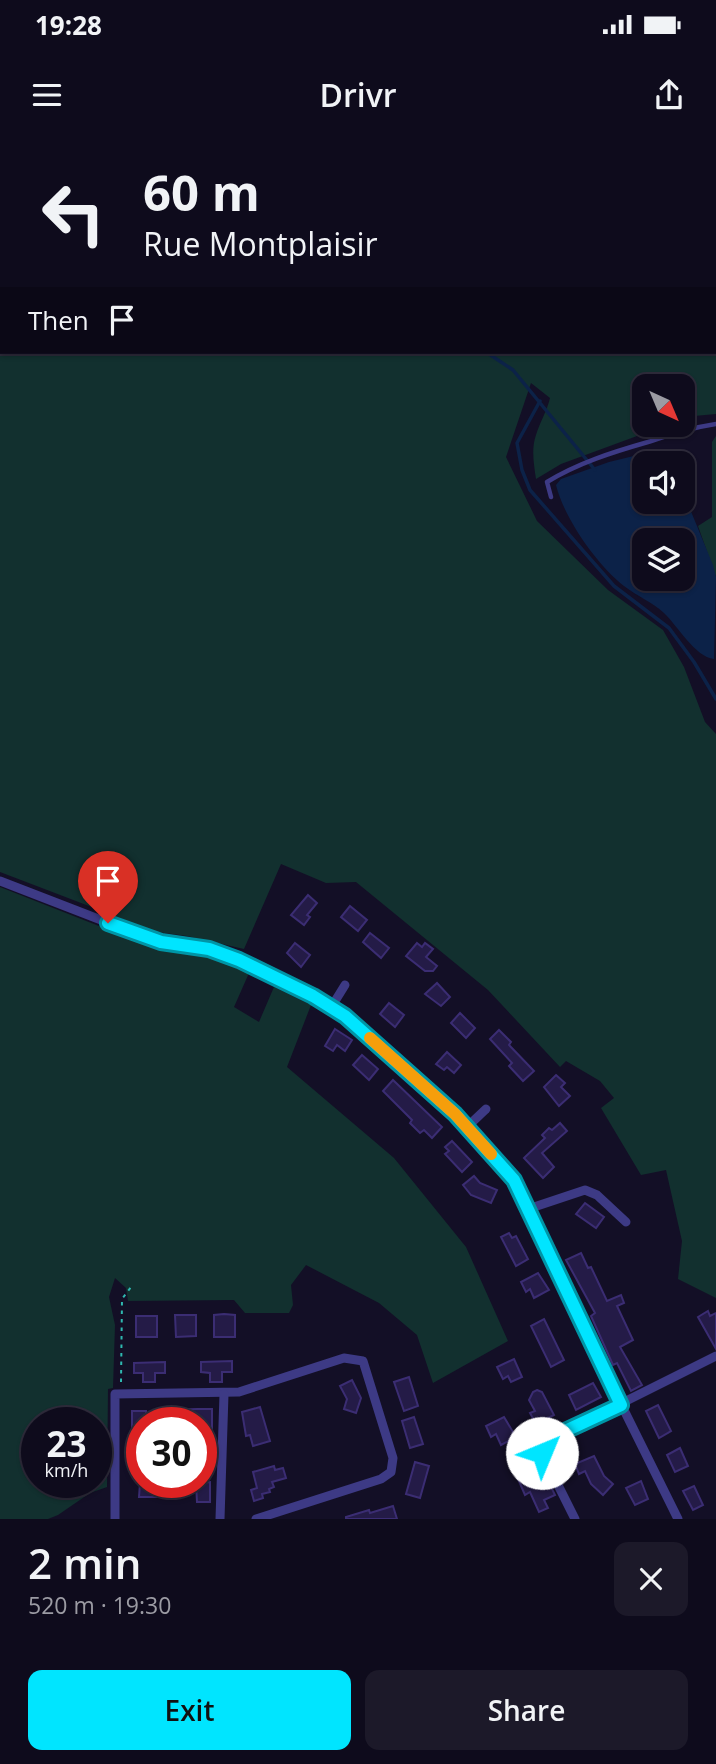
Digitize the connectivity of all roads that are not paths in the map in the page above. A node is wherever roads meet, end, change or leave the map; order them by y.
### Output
1 (716, 424) edge
2 (551, 496) dead end
3 (0, 881) edge
4 (345, 985) dead end
5 (331, 1006) junction
6 (486, 1110) dead end
7 (467, 1127) junction
8 (528, 1209) junction
9 (626, 1222) dead end
10 (716, 1356) edge
11 (224, 1394) junction
12 (621, 1405) junction
13 (115, 1519) edge
14 (220, 1519) edge
15 (256, 1519) edge
16 (575, 1519) edge
17 (678, 1519) edge

1 - 2 lane
3 - 5 street
4 - 5 street
5 - 7 street
6 - 7 street
7 - 8 street
8 - 9 street
8 - 12 street
10 - 12 street
11 - 13 street
11 - 14 street
11 - 15 street
12 - 16 street
12 - 17 street

